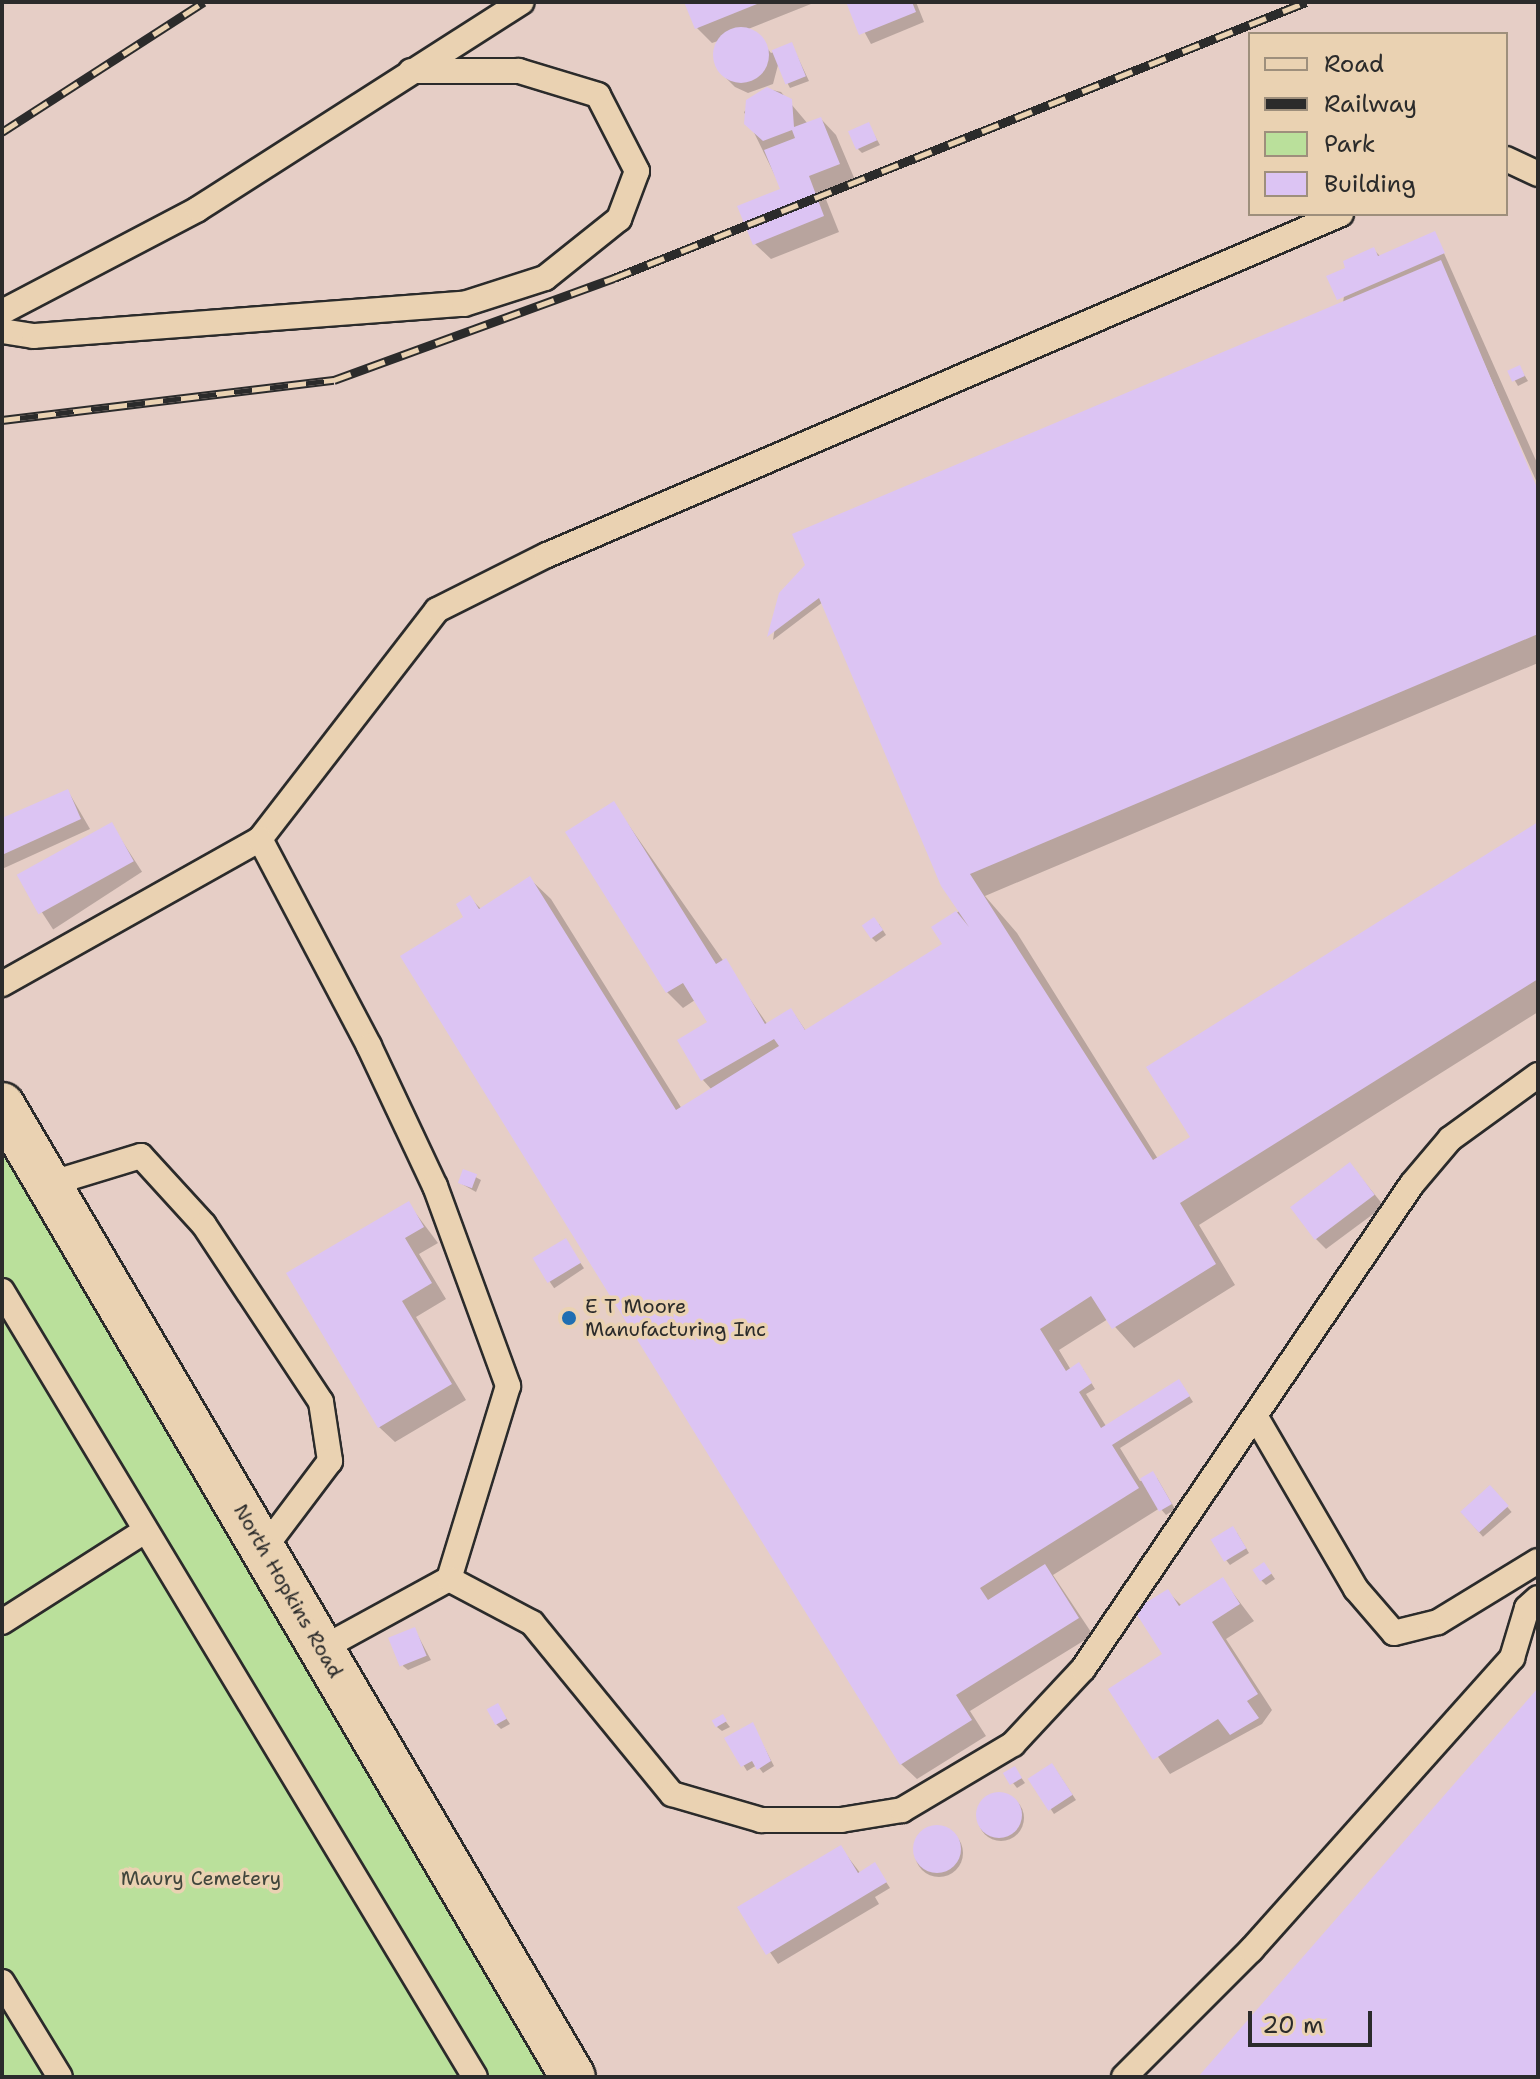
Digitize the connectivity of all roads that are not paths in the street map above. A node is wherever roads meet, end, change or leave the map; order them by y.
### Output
1 (522, 2) edge
2 (411, 71) junction
3 (1508, 160) edge
4 (1538, 174) edge
5 (1336, 216) edge
6 (2, 312) edge
7 (2, 331) edge
8 (260, 839) junction
9 (2, 984) edge
10 (1538, 1075) edge
11 (2, 1105) edge
12 (49, 1184) junction
13 (2, 1291) edge
14 (1257, 1419) junction
15 (145, 1531) junction
16 (263, 1550) junction
17 (1538, 1561) edge
18 (449, 1579) junction
19 (1538, 1598) edge
20 (2, 1622) edge
21 (1538, 1638) edge
22 (321, 1649) junction
23 (1512, 1658) junction
24 (2, 1982) edge
25 (60, 2077) edge
26 (475, 2077) edge
27 (573, 2077) edge
28 (1124, 2077) edge

1 - 2 lane
2 - 6 lane
2 - 7 lane
3 - 4 lane
5 - 8 lane
8 - 9 lane
8 - 18 lane
10 - 14 lane
11 - 12 main road, North Hopkins Road
12 - 16 main road, North Hopkins Road
12 - 16 lane
13 - 15 lane
14 - 17 lane
14 - 18 lane
15 - 20 lane
15 - 26 lane
16 - 22 main road, North Hopkins Road
18 - 22 lane
19 - 23 lane
21 - 23 lane
22 - 27 main road, North Hopkins Road
23 - 28 lane
24 - 25 lane

